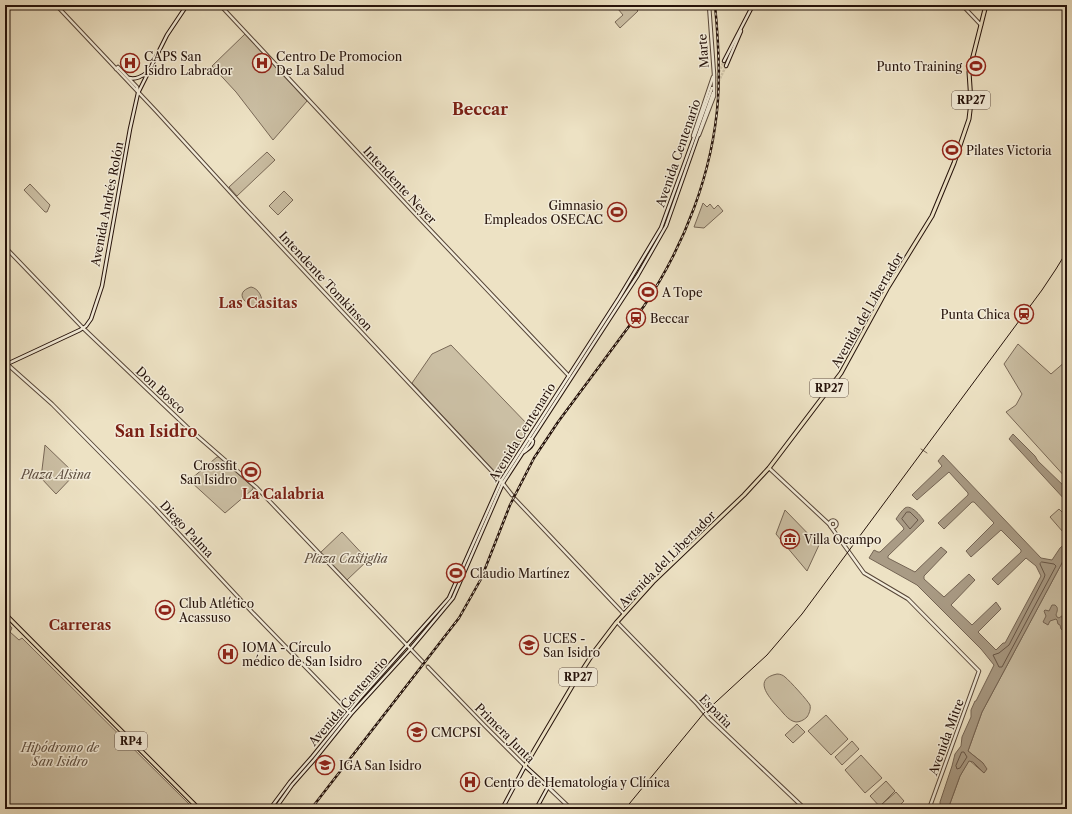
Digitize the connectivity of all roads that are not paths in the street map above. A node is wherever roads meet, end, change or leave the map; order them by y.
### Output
1 (56, 5) edge
2 (187, 5) edge
3 (220, 5) edge
4 (709, 5) edge
5 (754, 5) edge
6 (962, 5) edge
7 (986, 5) edge
8 (981, 26) junction
9 (741, 30) junction
10 (724, 61) tunnel mouth
11 (726, 66) tunnel mouth
12 (117, 68) junction
13 (148, 71) junction
14 (714, 74) joint
15 (129, 78) junction
16 (712, 87) junction
17 (138, 93) junction
18 (5, 247) edge
19 (84, 328) junction
20 (6, 364) edge
21 (570, 376) junction
22 (530, 439) junction
23 (769, 468) junction
24 (502, 482) junction
25 (512, 495) dead end
26 (516, 500) dead end
27 (5, 614) edge
28 (624, 614) junction
29 (617, 622) junction
30 (409, 647) junction
31 (423, 662) tunnel mouth
32 (428, 667) tunnel mouth
33 (350, 713) junction
34 (525, 766) junction
35 (548, 787) junction
36 (199, 809) edge
37 (270, 809) edge
38 (275, 809) edge
39 (502, 809) edge
40 (536, 809) edge
41 (571, 809) edge
42 (805, 809) edge
43 (929, 809) edge

1 - 12 street, Intendente Tomkinson
2 - 13 street, Avenida Andrés Rolón
3 - 21 street, Intendente Neyer
4 - 14 street, Marte
5 - 9 street
6 - 8 street
7 - 8 main road, Avenida del Libertador / RP27
8 - 23 main road, Avenida del Libertador / RP27
9 - 10 street
9 - 11 street
12 - 15 street, Intendente Tomkinson
12 - 17 street, Intendente Tomkinson
13 - 15 street
13 - 17 street, Avenida Andrés Rolón
14 - 16 street, Avenida Centenario
15 - 17 street, Intendente Tomkinson
16 - 21 street, Avenida Centenario
16 - 21 street, Avenida Centenario
17 - 19 street, Avenida Andrés Rolón
17 - 24 street, Intendente Tomkinson
18 - 19 street, Don Bosco
19 - 20 street
19 - 30 street, Don Bosco
20 - 33 street, Diego Palma
21 - 22 street, Avenida Centenario
22 - 24 street, Avenida Centenario
22 - 24 street, Avenida Centenario
23 - 28 main road, Avenida del Libertador / RP27
23 - 43 street, Avenida Mitre
24 - 25 street
24 - 30 street, Avenida Centenario
26 - 28 street
27 - 36 main road, RP4
28 - 29 main road, Avenida del Libertador / RP27
29 - 34 main road, Avenida del Libertador / RP27
29 - 42 street, España
30 - 31 street
30 - 33 street, Avenida Centenario
32 - 34 street, Primera Junta
33 - 37 street, Avenida Centenario
33 - 38 street, Avenida Centenario
34 - 35 street, Primera Junta
34 - 39 street, RP27
35 - 40 street
35 - 41 street, Primera Junta

